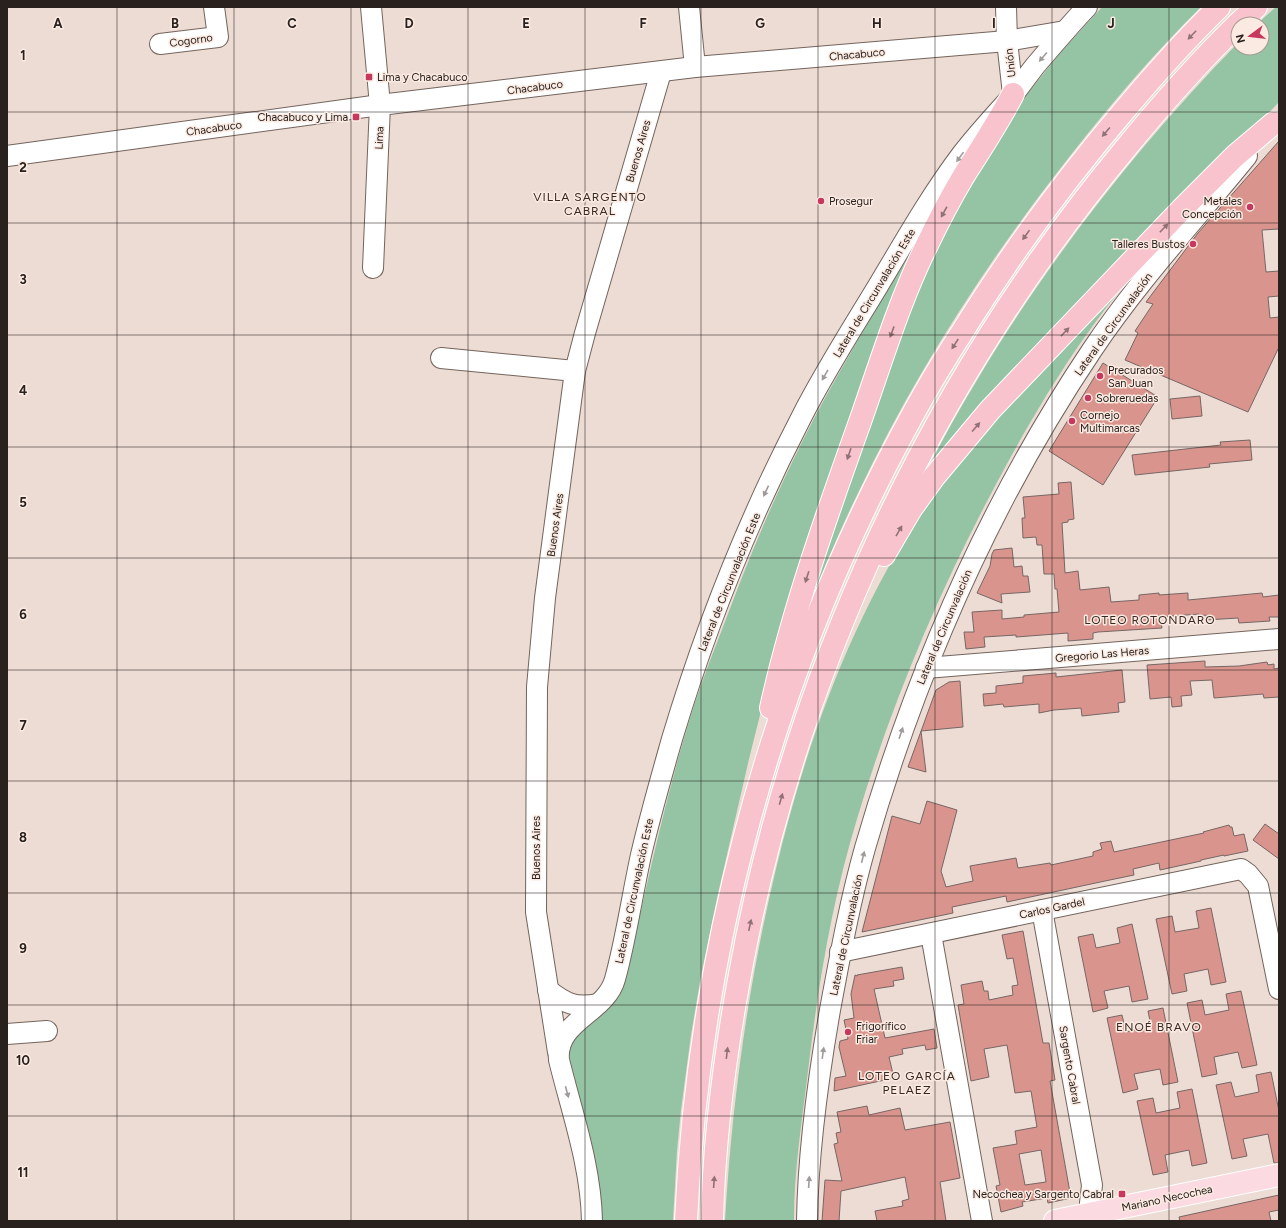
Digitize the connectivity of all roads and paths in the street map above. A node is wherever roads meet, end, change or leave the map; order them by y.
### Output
1 (214, 7) edge
2 (371, 7) edge
3 (689, 7) edge
4 (1006, 7) edge
5 (1087, 7) edge
6 (1219, 7) edge
7 (1256, 7) edge
8 (1246, 16) edge
9 (1065, 32) junction
10 (1230, 32) edge
11 (1007, 41) junction
12 (160, 44) dead end
13 (695, 67) junction
14 (661, 72) junction
15 (1013, 94) junction
16 (380, 105) junction
17 (1276, 121) edge
18 (7, 156) edge
19 (373, 268) dead end
20 (441, 358) dead end
21 (575, 371) junction
22 (842, 624) junction
23 (1279, 639) edge
24 (926, 668) junction
25 (744, 837) junction
26 (1042, 910) junction
27 (931, 934) junction
28 (840, 952) junction
29 (1279, 989) edge
30 (548, 990) junction
31 (598, 1004) junction
32 (47, 1030) dead end
33 (7, 1034) edge
34 (559, 1054) junction
35 (1279, 1175) edge
36 (1088, 1218) edge
37 (592, 1221) edge
38 (686, 1221) edge
39 (712, 1221) edge
40 (807, 1221) edge
41 (982, 1221) edge
42 (1055, 1221) edge

1 - 12 street, Cogorno
2 - 16 street, Lima
3 - 13 street
4 - 11 street, Unión
5 - 9 street, Lateral de Circunvalación Este
6 -> 25 highway
7 - 8 highway
9 - 11 street, Chacabuco
9 -> 15 street, Lateral de Circunvalación Este
10 - 22 highway
11 - 13 street, Chacabuco
11 - 15 street, Unión
13 - 14 street, Chacabuco
14 - 16 street, Chacabuco
14 - 21 street, Buenos Aires
15 -> 25 highway
15 -> 31 street, Lateral de Circunvalación Este
16 - 18 street, Chacabuco
16 - 19 street, Lima
22 -> 17 highway
17 - 24 street, Lateral de Circunvalación
20 - 21 street
21 - 30 street, Buenos Aires
39 -> 22 highway
23 - 24 street, Gregorio Las Heras
28 -> 24 street, Lateral de Circunvalación
25 - 38 highway
26 - 27 street, Carlos Gardel
26 - 29 street, Carlos Gardel
26 - 36 street, Sargento Cabral
27 - 28 street, Carlos Gardel
27 - 41 street
40 -> 28 street, Lateral de Circunvalación
30 - 31 street
30 - 34 street, Buenos Aires
31 - 34 street, Lateral de Circunvalación Este
32 - 33 street
34 -> 37 street
35 - 36 main road, Mariano Necochea
36 - 42 main road, Mariano Necochea

